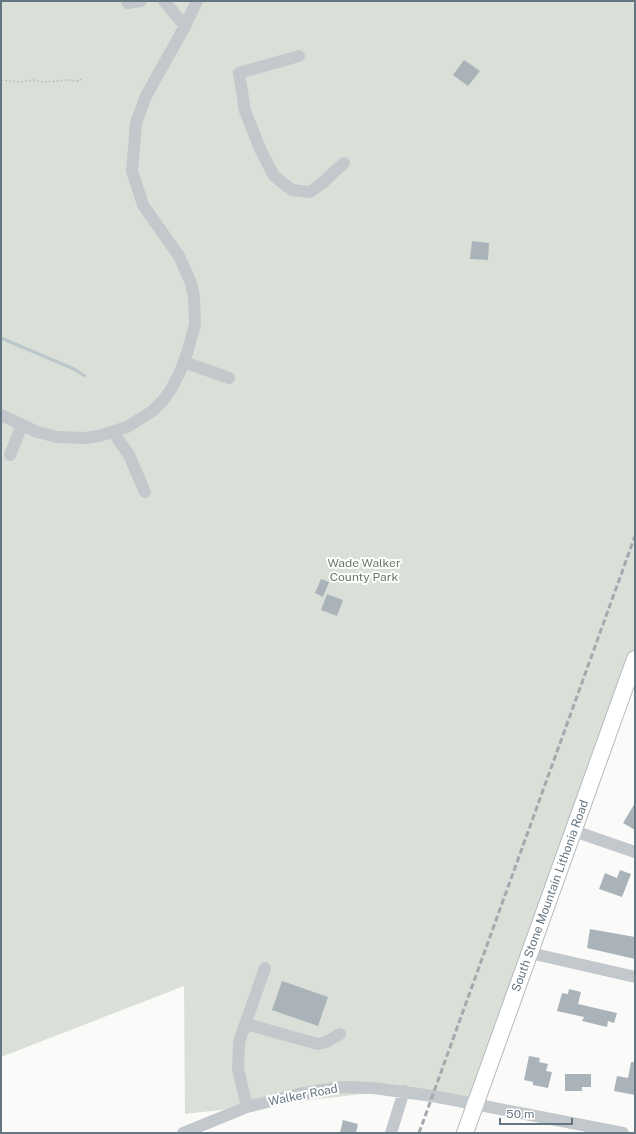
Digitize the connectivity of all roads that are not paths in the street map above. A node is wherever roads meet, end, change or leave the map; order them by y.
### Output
1 (127, 1) edge
2 (141, 1) edge
3 (164, 1) edge
4 (197, 1) edge
5 (185, 26) junction
6 (300, 56) dead end
7 (344, 163) dead end
8 (184, 362) junction
9 (229, 378) dead end
10 (1, 415) edge
11 (22, 425) junction
12 (113, 432) junction
13 (10, 455) dead end
14 (145, 492) dead end
15 (635, 659) edge
16 (574, 830) junction
17 (635, 852) edge
18 (530, 953) junction
19 (265, 968) dead end
20 (635, 977) edge
21 (246, 1024) junction
22 (340, 1034) dead end
23 (404, 1092) junction
24 (476, 1104) junction
25 (247, 1106) junction
26 (183, 1133) edge
27 (391, 1133) edge
28 (465, 1133) edge
29 (623, 1133) edge

1 - 2 street
3 - 5 street
4 - 5 street
5 - 8 street
6 - 7 street
8 - 9 street
8 - 12 street
10 - 11 street
11 - 12 street
11 - 13 street
12 - 14 street
15 - 16 main road, South Stone Mountain Lithonia Road
16 - 17 street
16 - 18 main road, South Stone Mountain Lithonia Road
18 - 20 street
18 - 24 main road, South Stone Mountain Lithonia Road
19 - 21 street
21 - 22 street
21 - 25 street
23 - 24 street, Walker Road
23 - 25 street, Walker Road
23 - 27 street
24 - 28 main road, South Stone Mountain Lithonia Road
24 - 29 street, Walker Road
25 - 26 street, Walker Road

